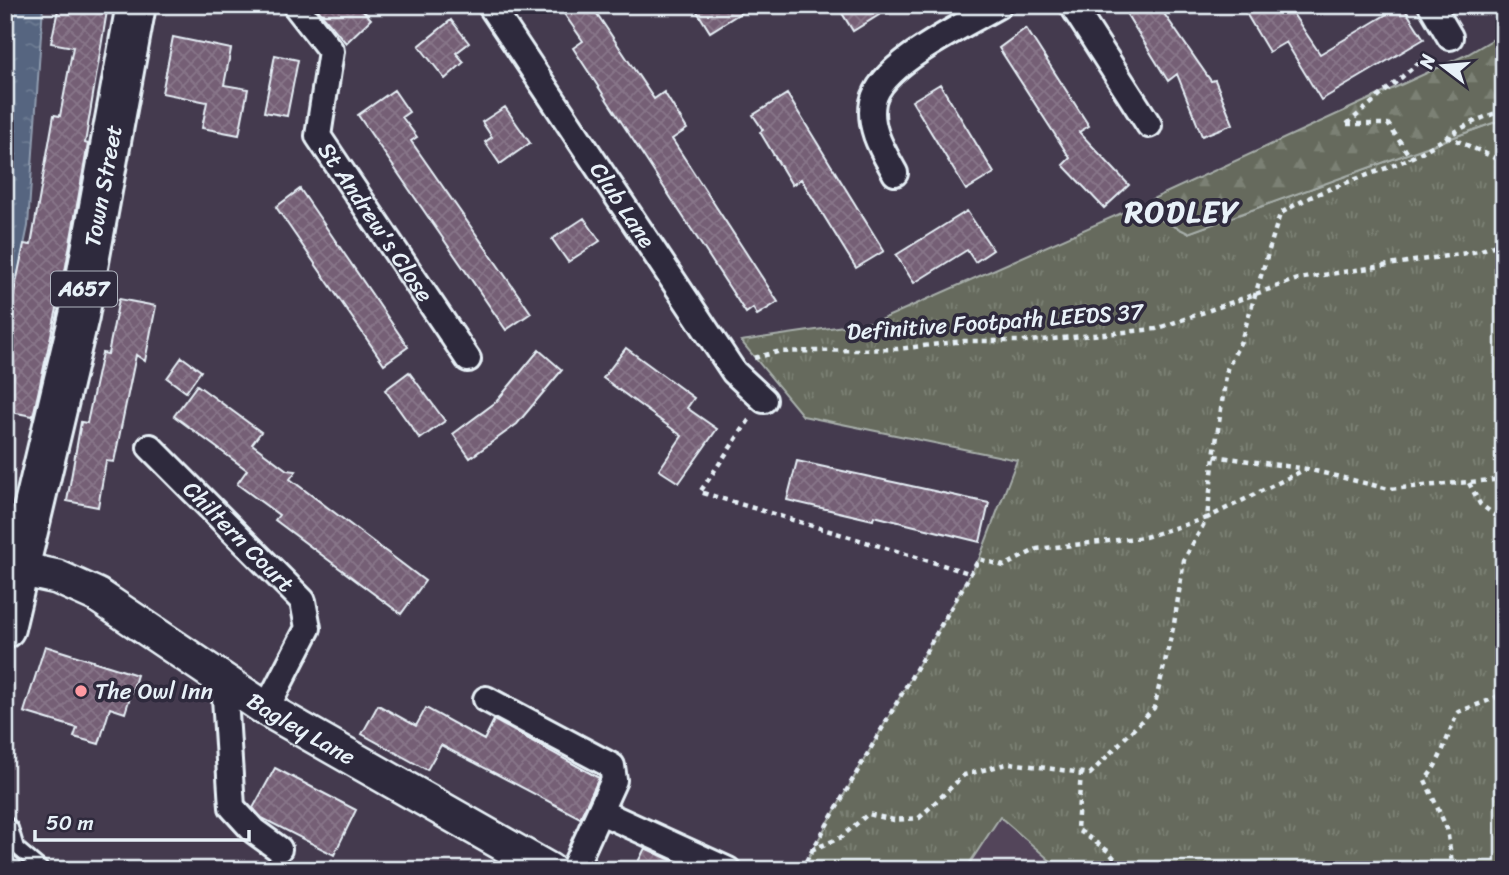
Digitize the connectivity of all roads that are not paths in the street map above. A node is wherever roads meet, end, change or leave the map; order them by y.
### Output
1 (136, 5) edge
2 (295, 5) edge
3 (490, 5) edge
4 (999, 5) edge
5 (1072, 5) edge
6 (1431, 5) edge
7 (1450, 37) road end
8 (1149, 125) dead end
9 (895, 173) dead end
10 (468, 359) dead end
11 (764, 400) road end
12 (150, 447) dead end
13 (14, 581) edge
14 (5, 628) edge
15 (224, 682) junction
16 (486, 699) dead end
17 (266, 709) junction
18 (601, 812) junction
19 (5, 824) edge
20 (278, 849) dead end
21 (43, 870) edge
22 (549, 870) edge
23 (573, 870) edge
24 (728, 870) edge

1 - 13 main road, Town Street / A657
2 - 10 street, St Andrew's Close
3 - 11 street, Club Lane
4 - 9 street
5 - 8 street
6 - 7 street
12 - 17 street, Chiltern Court
13 - 14 main road, A657
13 - 15 street, Bagley Lane
15 - 17 street, Bagley Lane
15 - 20 street
16 - 18 street
17 - 22 street, Bagley Lane
18 - 23 street
18 - 24 street
19 - 21 lane

